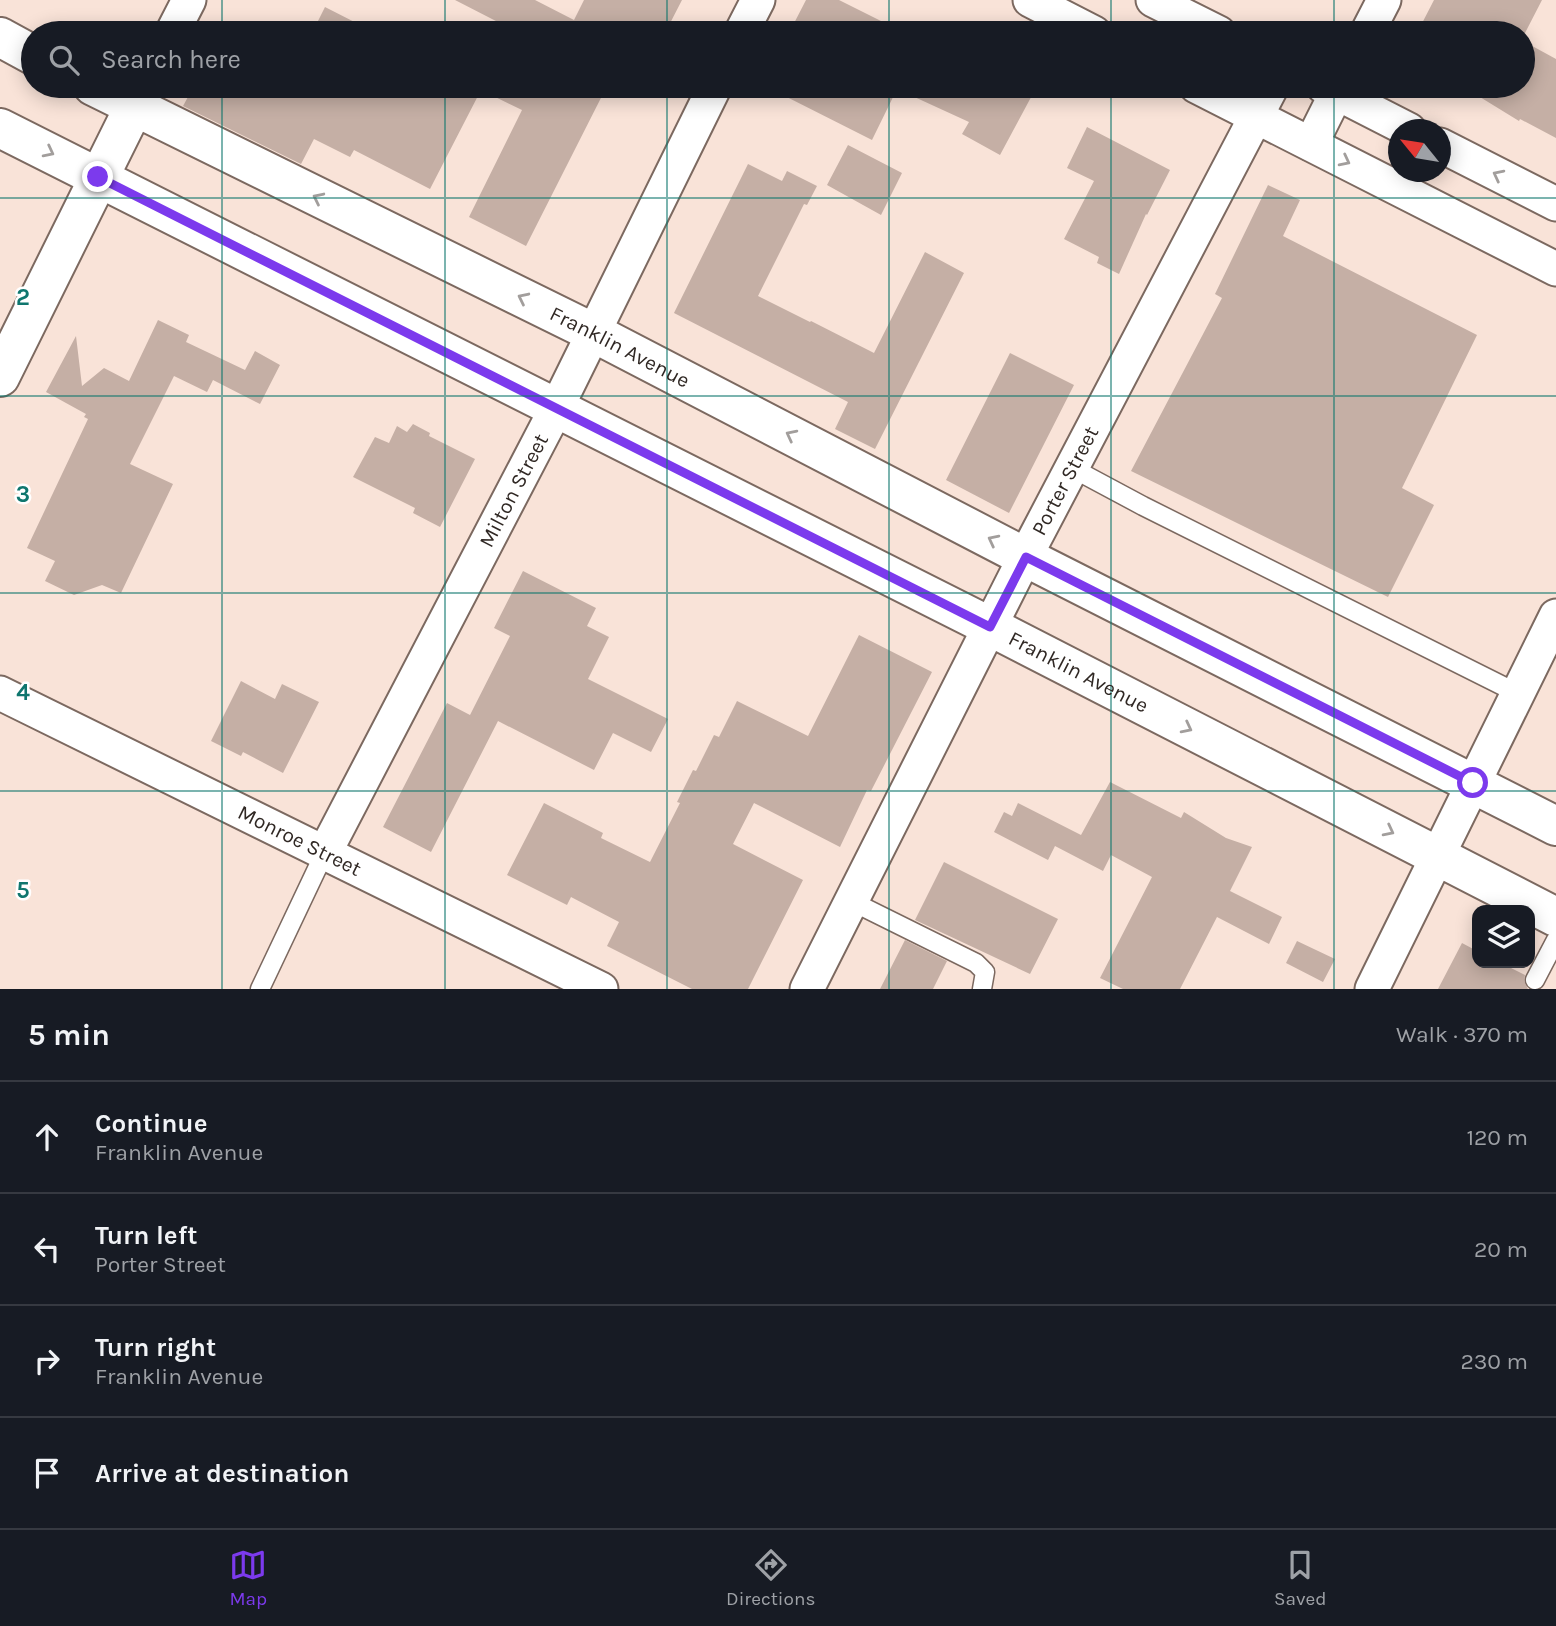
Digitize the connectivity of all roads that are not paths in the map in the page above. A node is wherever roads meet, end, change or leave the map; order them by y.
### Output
1 (189, 0) edge
2 (758, 0) edge
3 (1030, 0) edge
4 (1153, 0) edge
5 (1384, 0) edge
6 (178, 21) edge
7 (747, 21) edge
8 (1071, 21) edge
9 (1195, 21) edge
10 (1373, 21) edge
11 (0, 37) edge
12 (21, 48) edge
13 (138, 98) edge
14 (143, 98) edge
15 (709, 98) edge
16 (1220, 98) edge
17 (1266, 98) edge
18 (1329, 98) edge
19 (1351, 98) edge
20 (1256, 116) junction
21 (1389, 119) edge
22 (0, 128) edge
23 (1311, 144) junction
24 (1451, 151) edge
25 (98, 177) junction
26 (1556, 204) edge
27 (1556, 269) edge
28 (592, 332) junction
29 (0, 377) edge
30 (556, 409) junction
31 (1072, 468) junction
32 (1026, 557) junction
33 (1556, 616) edge
34 (990, 627) junction
35 (0, 693) edge
36 (1517, 693) junction
37 (1473, 783) junction
38 (1556, 826) edge
39 (324, 854) junction
40 (1437, 856) junction
41 (851, 901) junction
42 (1556, 916) edge
43 (1556, 940) edge
44 (1550, 964) edge
45 (1535, 980) dead end
46 (260, 989) edge
47 (601, 989) edge
48 (807, 989) edge
49 (982, 989) edge
50 (1372, 989) edge

1 - 6 street
2 - 7 street
3 - 8 street
4 - 9 street
5 - 10 street
11 - 12 main road
13 - 25 main road
28 -> 14 main road, Franklin Avenue
15 - 28 street, Milton Street
16 - 20 street
17 - 20 street, Porter Street
18 - 23 street
19 - 21 street
20 - 23 street
20 - 31 street, Porter Street
22 -> 25 main road, Franklin Avenue
23 -> 27 street
26 -> 24 street
25 - 29 main road
25 - 30 main road, Franklin Avenue
28 - 30 street, Milton Street
32 -> 28 main road, Franklin Avenue
30 - 34 main road, Franklin Avenue
30 - 39 street, Milton Street
31 - 32 street, Porter Street
31 - 36 lane
32 - 34 street, Porter Street
32 - 37 main road, Franklin Avenue
33 - 36 street
34 -> 40 main road, Franklin Avenue
34 - 41 street, Porter Street
35 - 39 street, Monroe Street
36 - 37 street
37 - 38 main road, Franklin Avenue
37 - 40 street
39 - 46 lane
39 - 47 street, Monroe Street
40 - 42 main road, Franklin Avenue
40 - 50 street
41 - 48 street, Porter Street
41 - 49 lane
43 - 44 lane
44 - 45 lane

